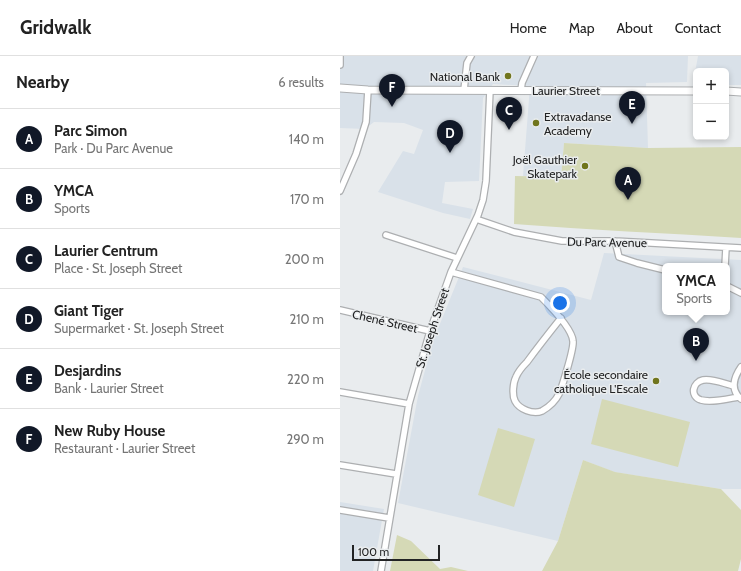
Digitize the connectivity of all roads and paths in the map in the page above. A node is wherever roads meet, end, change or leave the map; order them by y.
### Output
1 (340, 56) edge
2 (471, 56) edge
3 (534, 56) edge
4 (340, 65) edge
5 (340, 88) edge
6 (368, 90) junction
7 (464, 90) junction
8 (490, 90) junction
9 (521, 90) junction
10 (693, 91) edge
11 (729, 91) edge
12 (741, 92) edge
13 (340, 191) edge
14 (476, 219) junction
15 (386, 235) dead end
16 (615, 241) junction
17 (726, 248) junction
18 (741, 248) edge
19 (457, 258) junction
20 (726, 263) edge
21 (662, 269) edge
22 (451, 272) junction
23 (730, 288) edge
24 (741, 293) edge
25 (340, 310) edge
26 (561, 318) junction
27 (430, 331) junction
28 (741, 367) edge
29 (734, 386) junction
30 (340, 392) edge
31 (740, 398) edge
32 (409, 404) junction
33 (340, 465) edge
34 (396, 474) junction
35 (340, 510) edge
36 (389, 518) junction
37 (381, 571) edge

1 - 4 street
2 - 7 street
3 - 9 street
5 - 6 main road, Laurier Street
6 - 7 main road, Laurier Street
6 - 13 street
7 - 8 main road, Laurier Street
8 - 9 main road, Laurier Street
8 - 14 street, St. Joseph Street
9 - 10 main road, Laurier Street
11 - 12 main road
14 - 16 street, Du Parc Avenue
14 - 19 street, St. Joseph Street
15 - 19 street
16 - 17 street, Du Parc Avenue
16 - 21 street
17 - 18 street, Du Parc Avenue
17 - 20 street
19 - 22 street, St. Joseph Street
22 - 26 street
22 - 27 street, St. Joseph Street
23 - 24 street
25 - 27 street, Chené Street
26 - 26 street
27 - 32 street, St. Joseph Street
28 - 29 street
29 - 31 street
29 - 31 street
30 - 32 street
32 - 34 street, St. Joseph Street
33 - 34 street
34 - 36 street, St. Joseph Street
35 - 36 street
36 - 37 street, St. Joseph Street

